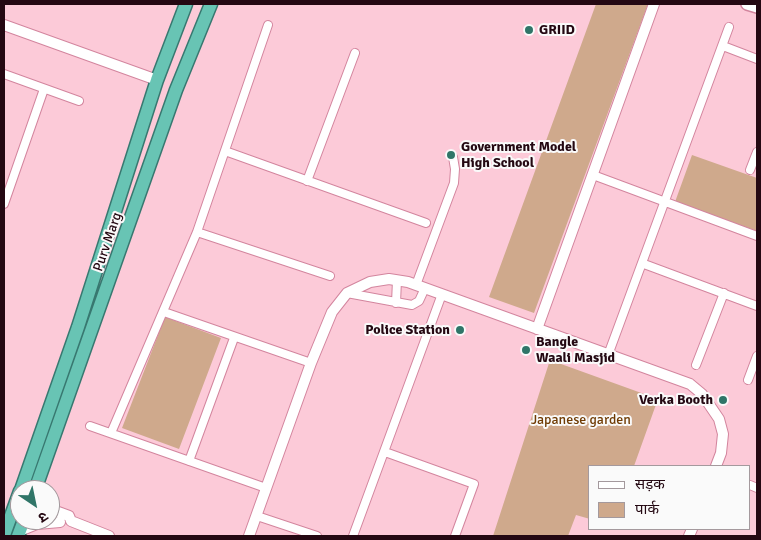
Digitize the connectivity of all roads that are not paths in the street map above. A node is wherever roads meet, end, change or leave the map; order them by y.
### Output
1 (186, 4) edge
2 (210, 4) edge
3 (654, 4) edge
4 (747, 4) edge
5 (757, 7) edge
6 (268, 25) dead end
7 (4, 26) edge
8 (730, 28) dead end
9 (723, 46) junction
10 (354, 53) dead end
11 (757, 59) edge
12 (4, 74) edge
13 (156, 80) junction
14 (44, 89) junction
15 (79, 101) dead end
16 (225, 151) junction
17 (757, 152) edge
18 (453, 156) dead end
19 (750, 170) dead end
20 (593, 175) junction
21 (307, 181) junction
22 (666, 202) junction
23 (4, 204) edge
24 (426, 223) dead end
25 (197, 232) junction
26 (757, 236) edge
27 (644, 264) junction
28 (330, 276) dead end
29 (397, 280) junction
30 (420, 286) junction
31 (347, 293) junction
32 (724, 293) junction
33 (442, 294) junction
34 (396, 304) junction
35 (757, 306) edge
36 (164, 312) junction
37 (537, 329) junction
38 (234, 338) junction
39 (608, 355) junction
40 (757, 356) edge
41 (311, 363) junction
42 (696, 365) dead end
43 (748, 380) dead end
44 (90, 426) dead end
45 (111, 433) junction
46 (384, 452) junction
47 (189, 461) junction
48 (716, 465) edge
49 (40, 476) junction
50 (25, 480) edge
51 (39, 480) edge
52 (41, 480) edge
53 (266, 488) junction
54 (60, 514) edge
55 (257, 516) junction
56 (6, 521) edge
57 (4, 535) edge
58 (109, 536) edge
59 (249, 536) edge
60 (317, 536) edge
61 (354, 536) edge
62 (455, 536) edge

1 - 13 highway, Purv Marg
2 - 49 highway, Purv Marg
3 - 20 street
4 - 5 main road
6 - 16 street
7 - 13 street
8 - 9 street
9 - 11 street
9 - 22 street
10 - 21 street
12 - 14 street
13 - 50 highway, Purv Marg
14 - 15 street
14 - 23 street
16 - 21 street
16 - 25 street
17 - 19 street
18 - 30 street
20 - 22 street
20 - 37 street
21 - 24 street
22 - 26 street
22 - 27 street
25 - 28 street
25 - 36 street
27 - 32 street
27 - 39 street
29 - 30 street
29 - 31 street
29 - 34 street
30 - 33 street
30 - 34 street
31 - 34 street
31 - 41 street
32 - 35 street
32 - 42 street
33 - 37 street
33 - 46 street
36 - 38 street
36 - 45 street
37 - 39 street
38 - 41 street
38 - 47 street
39 - 48 street
40 - 43 street
41 - 53 street
44 - 45 street
45 - 47 street
46 - 61 street
46 - 62 street
47 - 53 street
49 - 51 highway, Purv Marg
49 - 52 highway
53 - 55 street
54 - 58 street
55 - 59 street
55 - 60 street
56 - 57 highway, Purv Marg

